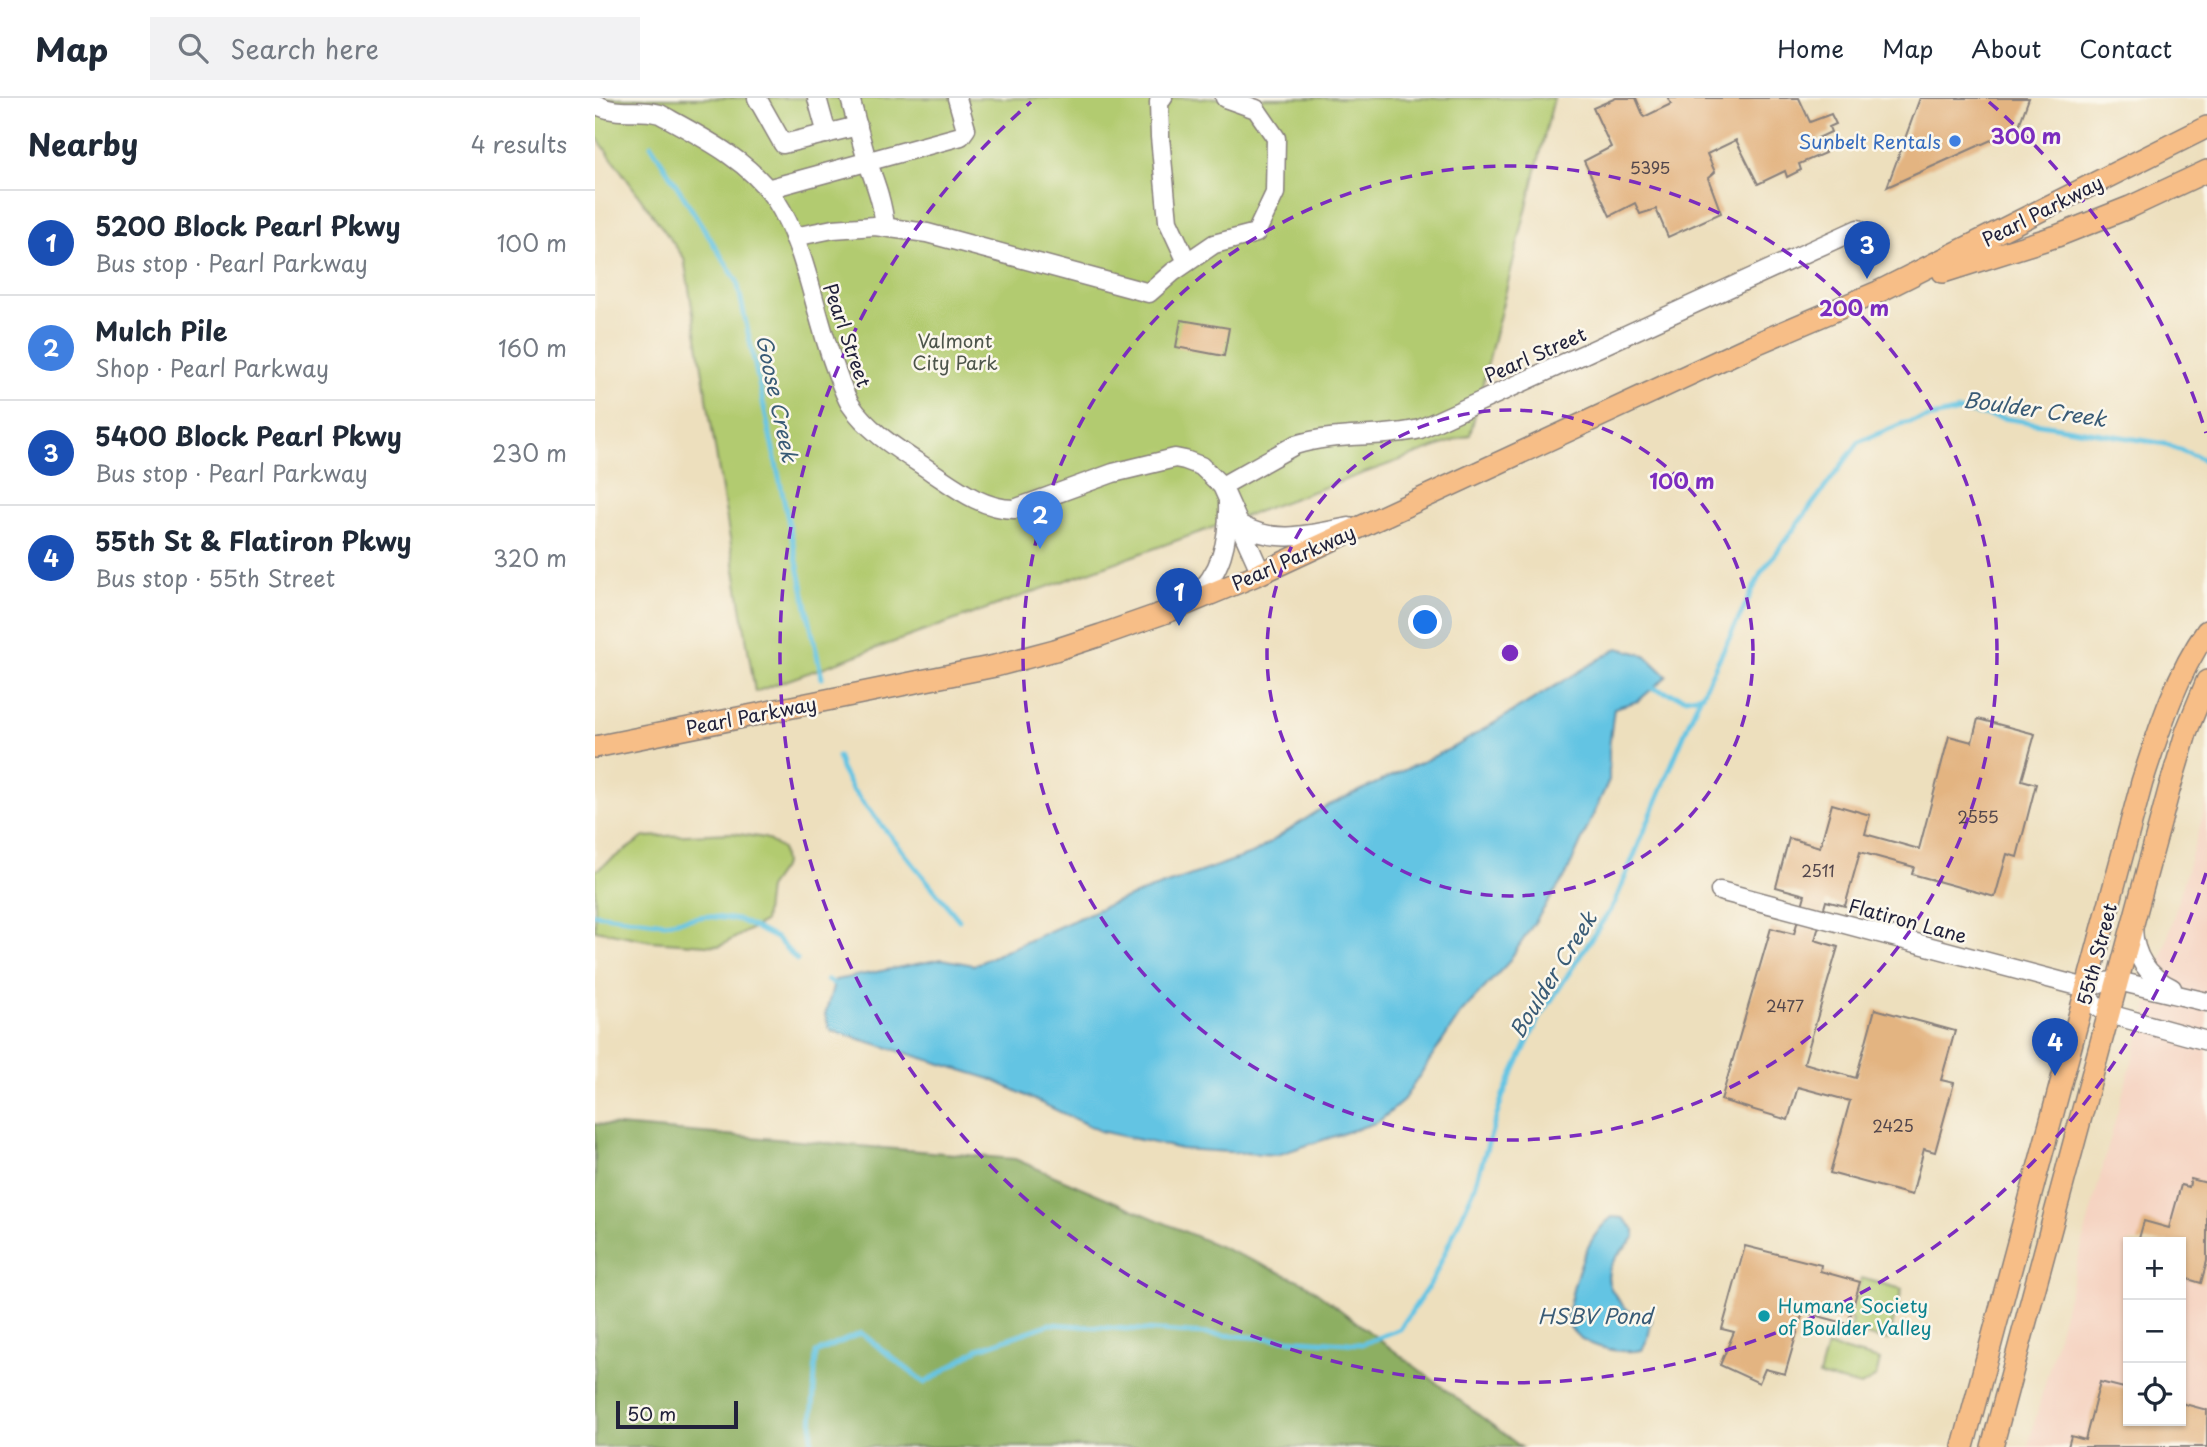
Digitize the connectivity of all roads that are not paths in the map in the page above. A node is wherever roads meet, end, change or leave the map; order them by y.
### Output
1 (757, 98) edge
2 (817, 98) edge
3 (850, 98) edge
4 (957, 98) edge
5 (1163, 98) edge
6 (1224, 98) edge
7 (595, 104) edge
8 (858, 126) junction
9 (2207, 127) edge
10 (827, 134) junction
11 (868, 162) junction
12 (2207, 172) edge
13 (767, 189) junction
14 (885, 228) junction
15 (1858, 229) dead end
16 (794, 237) junction
17 (1188, 262) junction
18 (1878, 292) junction
19 (1225, 492) junction
20 (1367, 524) junction
21 (1241, 525) junction
22 (1261, 573) junction
23 (1187, 603) junction
24 (2207, 631) edge
25 (2207, 681) edge
26 (595, 747) edge
27 (1720, 891) dead end
28 (2133, 923) junction
29 (2118, 981) junction
30 (2086, 988) junction
31 (2204, 1001) edge
32 (2109, 1014) junction
33 (2207, 1041) edge
34 (1963, 1447) edge
35 (1992, 1447) edge

1 - 10 street
2 - 10 street
3 - 8 street
4 - 11 street
5 - 17 street
6 - 17 street
7 - 13 street, Pearl Street
8 - 10 street
8 - 11 street
9 - 18 main road, Pearl Parkway
11 - 13 street
11 - 14 street
12 - 18 main road, Pearl Parkway
13 - 16 street, Pearl Street
14 - 16 street
14 - 17 street
15 - 19 street, Pearl Street
16 - 19 street, Pearl Street
18 - 20 main road, Pearl Parkway
19 - 21 street, Pearl Street
19 - 23 street
20 - 21 street
20 - 22 main road, Pearl Parkway
21 - 22 street, Pearl Street
22 - 23 main road, Pearl Parkway
23 - 26 main road, Pearl Parkway
24 - 30 main road, 55th Street
25 - 28 main road, 55th Street
27 - 30 street, Flatiron Lane
28 - 29 main road, 55th Street
28 - 31 street
29 - 30 street
29 - 31 street
29 - 32 main road, 55th Street
30 - 32 street
30 - 34 main road, 55th Street
32 - 33 street
32 - 35 main road, 55th Street

